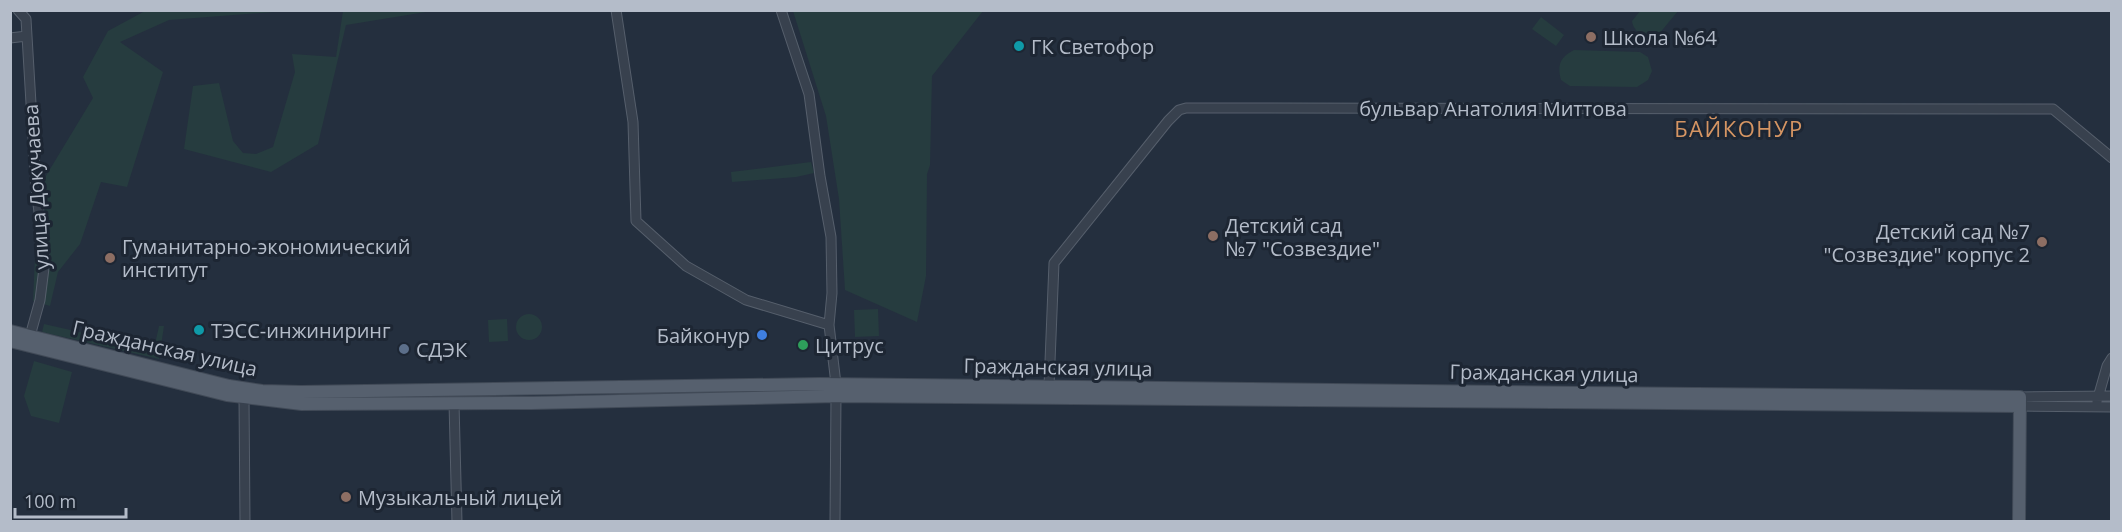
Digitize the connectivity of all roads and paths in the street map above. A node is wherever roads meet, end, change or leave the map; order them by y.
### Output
1 (18, 10) edge
2 (616, 10) edge
3 (782, 10) edge
4 (27, 36) junction
5 (10, 38) edge
6 (2112, 158) edge
7 (829, 326) junction
8 (10, 331) edge
9 (30, 336) junction
10 (10, 341) edge
11 (2112, 358) edge
12 (1049, 386) junction
13 (836, 390) junction
14 (244, 393) junction
15 (1338, 395) junction
16 (2098, 396) junction
17 (2112, 396) edge
18 (454, 397) junction
19 (2020, 401) junction
20 (2095, 407) junction
21 (2112, 407) edge
22 (245, 522) edge
23 (457, 522) edge
24 (835, 522) edge
25 (2019, 522) edge

1 - 4 street, улица Докучаева
2 - 7 street
3 - 7 street
4 - 5 street
4 - 9 street, улица Докучаева
6 - 12 street, бульвар Анатолия Миттова
7 - 13 street
8 - 9 main road, Гражданская улица
9 - 14 main road, Гражданская улица
10 - 14 main road, Гражданская улица
11 - 16 street
12 - 13 main road, Гражданская улица
12 - 15 main road, Гражданская улица
13 - 15 main road, Гражданская улица
13 - 18 main road, Гражданская улица
13 - 24 street
14 - 18 main road, Гражданская улица
14 - 22 street
15 - 19 main road, Гражданская улица
16 - 17 street, Гражданская улица
16 - 19 street, Гражданская улица
16 - 20 street
18 - 23 street
19 - 20 street, Гражданская улица
19 - 25 main road
20 - 21 street, Гражданская улица

